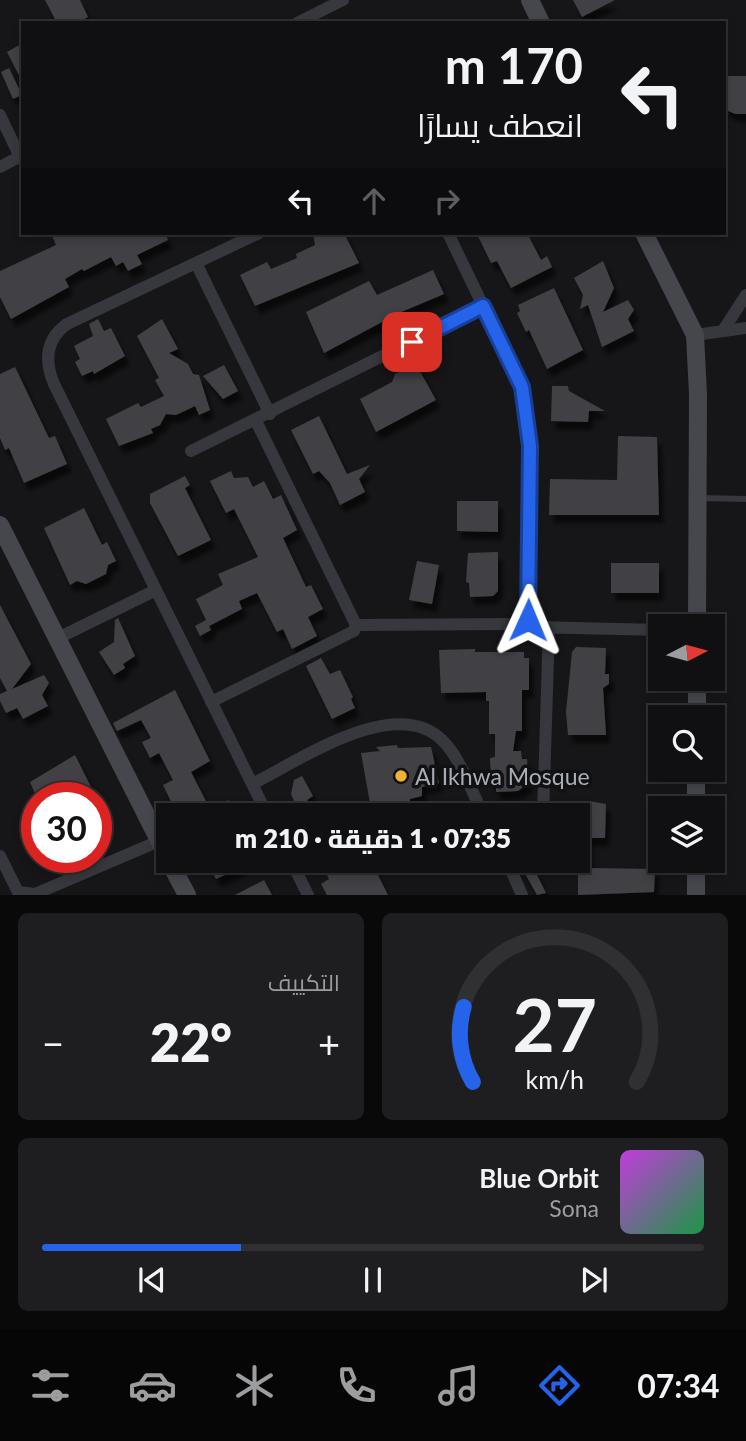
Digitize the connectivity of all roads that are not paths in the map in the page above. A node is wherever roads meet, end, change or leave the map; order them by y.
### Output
1 (530, 0) edge
2 (337, 1) edge
3 (300, 21) edge
4 (540, 21) edge
5 (0, 115) edge
6 (21, 156) edge
7 (0, 166) edge
8 (250, 235) edge
9 (448, 235) edge
10 (646, 235) edge
11 (196, 263) junction
12 (746, 295) edge
13 (483, 306) junction
14 (746, 328) edge
15 (724, 329) junction
16 (695, 335) junction
17 (270, 414) junction
18 (256, 421) junction
19 (191, 451) dead end
20 (697, 498) junction
21 (746, 499) edge
22 (0, 525) edge
23 (156, 590) junction
24 (697, 614) edge
25 (530, 624) junction
26 (356, 625) junction
27 (549, 627) junction
28 (648, 630) edge
29 (56, 639) junction
30 (211, 702) junction
31 (253, 784) junction
32 (262, 803) edge
33 (477, 803) edge
34 (543, 803) edge
35 (156, 835) edge
36 (156, 842) edge
37 (0, 856) edge
38 (176, 873) edge
39 (297, 873) edge
40 (512, 873) edge
41 (696, 873) edge
42 (187, 895) edge
43 (308, 895) edge
44 (522, 895) edge
45 (696, 895) edge

1 - 4 street
2 - 3 street
5 - 6 street
6 - 7 street
8 - 11 street
9 - 13 street
10 - 16 street
11 - 17 street
11 - 23 street
12 - 15 street
13 - 17 street
13 - 25 street
14 - 15 street
15 - 16 street
16 - 20 street
17 - 18 street
18 - 19 street
18 - 26 street
20 - 21 lane
20 - 24 street
22 - 29 street
23 - 29 street
23 - 30 street
25 - 26 street
25 - 27 street
26 - 30 street
27 - 28 street
27 - 34 street
29 - 35 street
30 - 31 street
31 - 32 street
31 - 33 street
36 - 37 street
38 - 42 street
39 - 43 street
40 - 44 street
41 - 45 street

